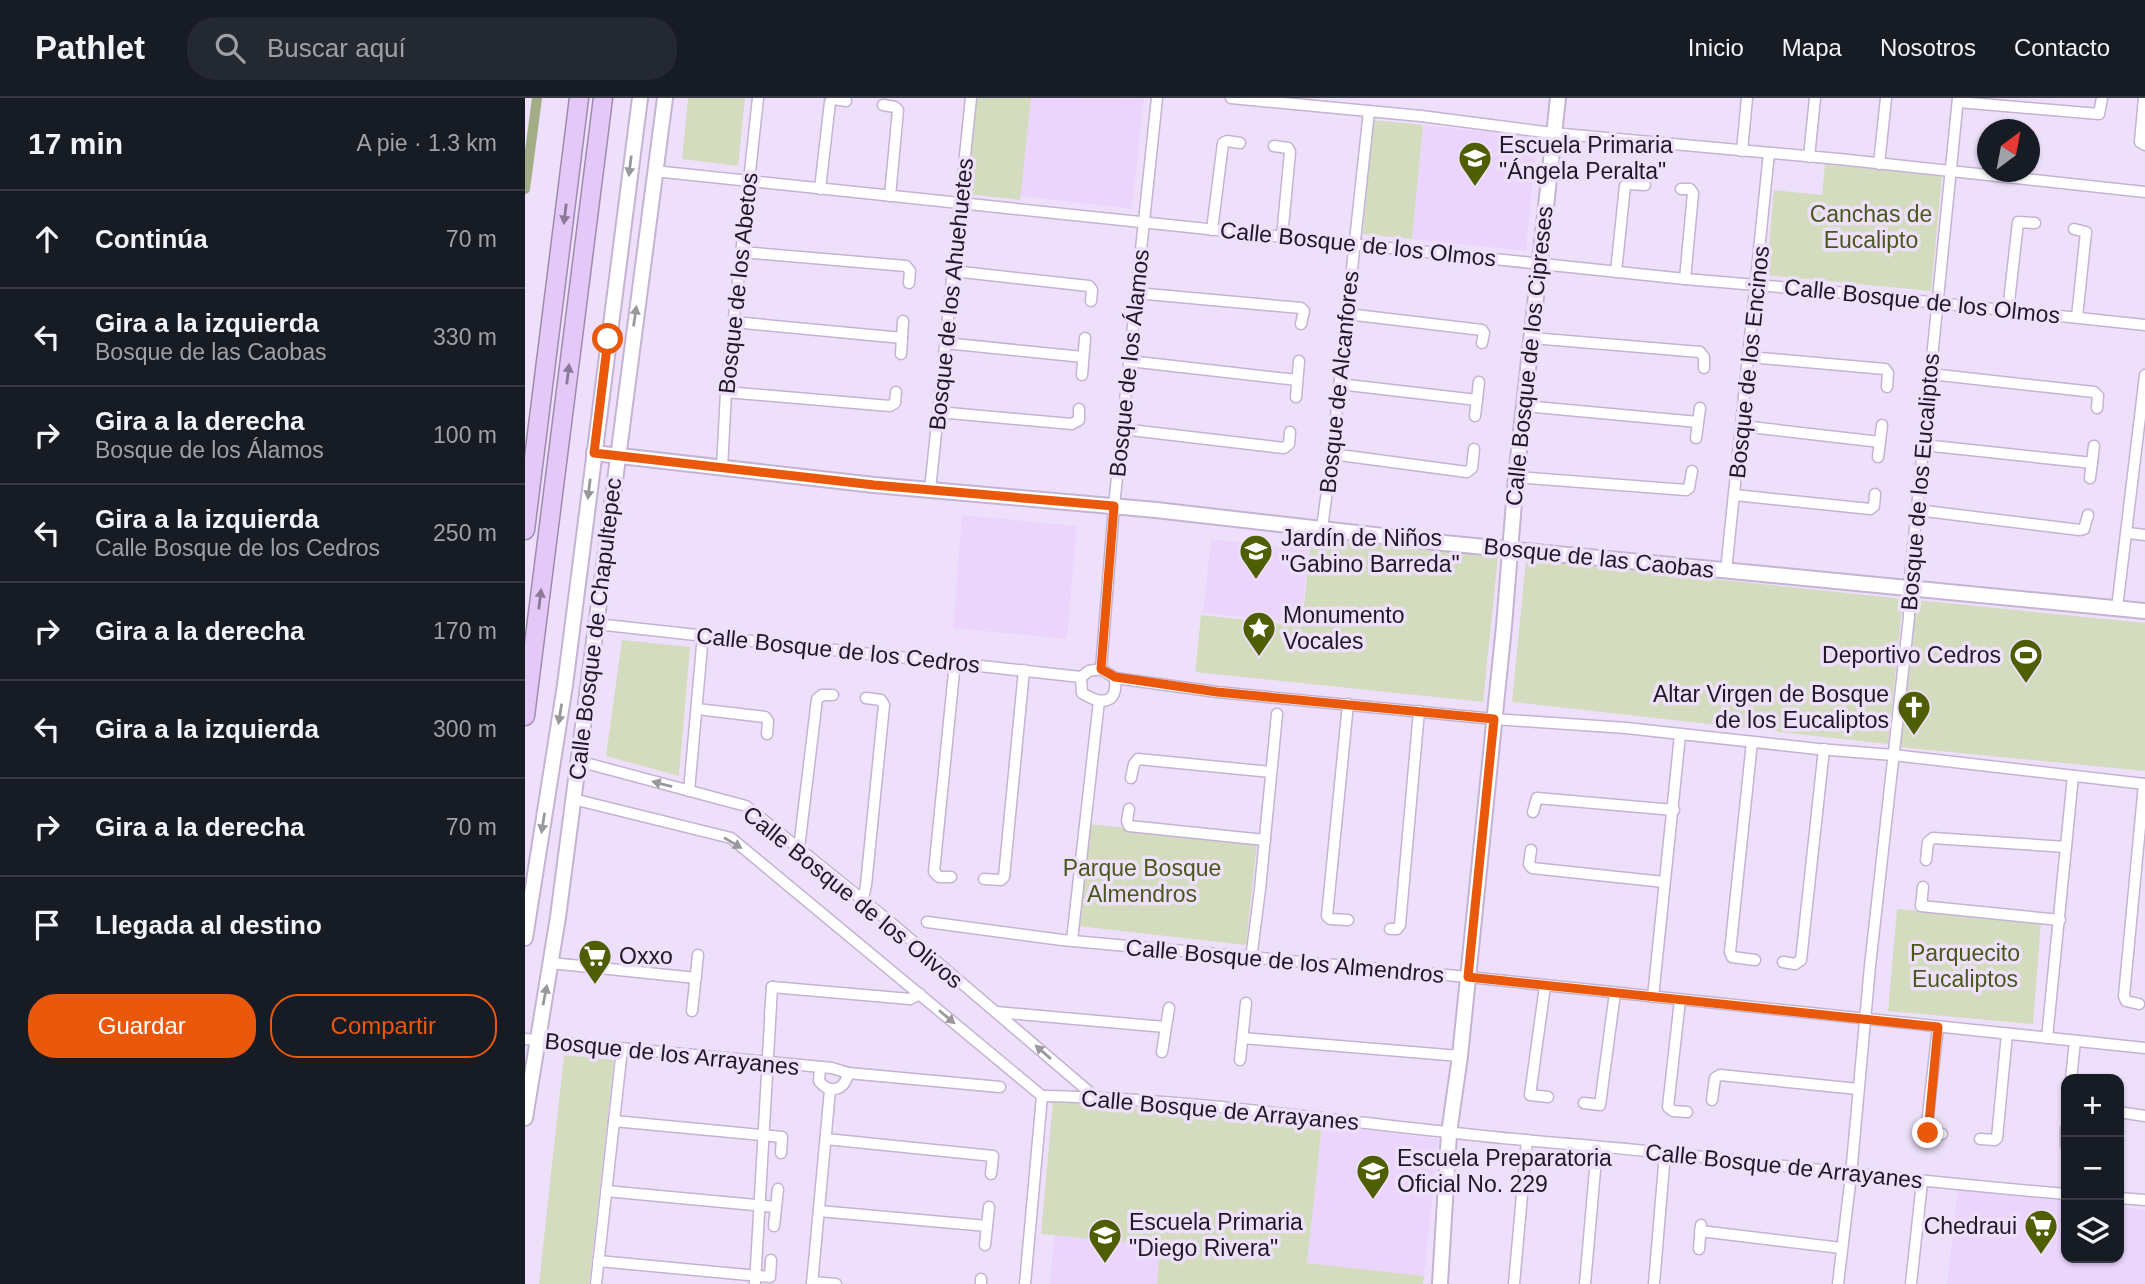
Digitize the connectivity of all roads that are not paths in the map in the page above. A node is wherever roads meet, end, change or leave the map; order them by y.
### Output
1 (579, 98) edge
2 (603, 98) edge
3 (640, 98) edge
4 (665, 98) edge
5 (758, 98) edge
6 (971, 98) edge
7 (1157, 98) edge
8 (1231, 98) edge
9 (1558, 98) edge
10 (1747, 98) edge
11 (1815, 98) edge
12 (1886, 98) edge
13 (2102, 98) edge
14 (2144, 98) edge
15 (1958, 100) edge
16 (846, 101) dead end
17 (883, 105) dead end
18 (1369, 111) junction
19 (1552, 134) junction
20 (1240, 143) dead end
21 (2145, 145) edge
22 (1274, 146) dead end
23 (1742, 150) junction
24 (1769, 153) junction
25 (1809, 157) junction
26 (1879, 163) junction
27 (654, 171) junction
28 (1951, 172) junction
29 (749, 181) junction
30 (1645, 186) dead end
31 (821, 189) junction
32 (1681, 189) dead end
33 (2145, 192) edge
34 (890, 196) junction
35 (960, 203) junction
36 (1144, 223) junction
37 (2035, 223) dead end
38 (2074, 229) dead end
39 (1212, 230) junction
40 (1282, 237) junction
41 (1355, 244) junction
42 (742, 251) junction
43 (1539, 263) junction
44 (953, 271) junction
45 (1616, 272) junction
46 (1685, 279) junction
47 (909, 283) dead end
48 (1755, 284) junction
49 (1136, 293) junction
50 (1090, 301) dead end
51 (1936, 303) junction
52 (2008, 310) junction
53 (1347, 314) junction
54 (2077, 317) junction
55 (903, 321) dead end
56 (734, 322) junction
57 (1301, 324) dead end
58 (2145, 325) edge
59 (902, 338) junction
60 (1085, 338) dead end
61 (1532, 338) junction
62 (945, 343) junction
63 (1482, 343) dead end
64 (901, 354) dead end
65 (1749, 356) junction
66 (1083, 357) junction
67 (1129, 361) junction
68 (1299, 361) dead end
69 (1703, 368) dead end
70 (1930, 374) junction
71 (1081, 375) dead end
72 (2145, 375) edge
73 (1297, 380) junction
74 (1479, 383) dead end
75 (1339, 384) junction
76 (1887, 387) dead end
77 (726, 392) junction
78 (896, 392) dead end
79 (2144, 396) edge
80 (1296, 397) dead end
81 (1477, 400) junction
82 (1524, 406) junction
83 (1700, 408) dead end
84 (2097, 408) dead end
85 (1079, 409) dead end
86 (938, 412) junction
87 (1475, 416) dead end
88 (1698, 422) junction
89 (1882, 425) dead end
90 (1742, 426) junction
91 (1126, 430) junction
92 (1290, 432) dead end
93 (1696, 438) dead end
94 (1880, 442) junction
95 (1923, 445) junction
96 (2094, 446) dead end
97 (1474, 449) dead end
98 (594, 453) junction
99 (1332, 454) junction
100 (617, 456) junction
101 (1878, 457) dead end
102 (2092, 463) junction
103 (2140, 465) edge
104 (722, 468) junction
105 (1692, 471) dead end
106 (1516, 477) junction
107 (2090, 478) dead end
108 (930, 490) junction
109 (1875, 494) dead end
110 (1735, 495) junction
111 (1114, 506) junction
112 (1917, 510) junction
113 (2088, 515) dead end
114 (1322, 528) junction
115 (525, 530) edge
116 (2128, 533) junction
117 (2145, 535) edge
118 (1511, 549) junction
119 (1726, 571) junction
120 (1909, 588) junction
121 (2117, 608) junction
122 (2145, 611) edge
123 (596, 624) junction
124 (703, 635) junction
125 (955, 662) junction
126 (1101, 669) junction
127 (1024, 670) junction
128 (1081, 677) junction
129 (1115, 677) junction
130 (833, 695) dead end
131 (866, 698) dead end
132 (1099, 701) junction
133 (1347, 704) junction
134 (697, 709) junction
135 (1419, 711) junction
136 (1277, 714) dead end
137 (525, 716) edge
138 (1494, 719) junction
139 (767, 734) dead end
140 (1680, 734) junction
141 (1752, 742) junction
142 (1824, 749) junction
143 (1893, 755) junction
144 (578, 761) junction
145 (1271, 772) junction
146 (2073, 776) junction
147 (1131, 778) dead end
148 (2144, 784) edge
149 (689, 791) junction
150 (573, 799) junction
151 (1129, 809) dead end
152 (1674, 810) junction
153 (1533, 812) dead end
154 (1265, 840) junction
155 (2066, 846) junction
156 (799, 848) junction
157 (1531, 849) dead end
158 (1926, 860) dead end
159 (951, 877) dead end
160 (984, 879) dead end
161 (1664, 882) junction
162 (1923, 887) dead end
163 (863, 899) junction
164 (1348, 920) dead end
165 (2060, 920) junction
166 (927, 922) dead end
167 (1390, 929) dead end
168 (525, 938) edge
169 (1072, 940) junction
170 (698, 955) dead end
171 (1251, 959) junction
172 (1755, 960) dead end
173 (1783, 962) dead end
174 (551, 963) junction
175 (1468, 977) junction
176 (696, 978) junction
177 (1545, 986) junction
178 (772, 987) junction
179 (1615, 993) junction
180 (920, 994) junction
181 (1653, 997) junction
182 (1680, 1000) junction
183 (1246, 1003) dead end
184 (2139, 1004) dead end
185 (1169, 1008) dead end
186 (692, 1011) dead end
187 (996, 1012) junction
188 (770, 1015) dead end
189 (1865, 1019) junction
190 (1165, 1027) junction
191 (1938, 1027) junction
192 (2007, 1034) junction
193 (1243, 1038) junction
194 (2047, 1038) junction
195 (531, 1040) edge
196 (2075, 1041) junction
197 (2145, 1048) edge
198 (622, 1049) junction
199 (1162, 1052) dead end
200 (1460, 1056) junction
201 (1240, 1060) dead end
202 (820, 1068) junction
203 (848, 1073) junction
204 (2072, 1074) edge
205 (1000, 1087) dead end
206 (1858, 1089) junction
207 (830, 1090) junction
208 (1042, 1096) junction
209 (1094, 1097) junction
210 (1548, 1097) dead end
211 (1712, 1100) dead end
212 (1584, 1103) dead end
213 (1687, 1112) dead end
214 (2124, 1113) edge
215 (2145, 1116) edge
216 (525, 1118) edge
217 (614, 1121) junction
218 (1449, 1133) junction
219 (1943, 1135) dead end
220 (826, 1139) junction
221 (1980, 1139) dead end
222 (1527, 1140) junction
223 (1597, 1147) junction
224 (781, 1153) dead end
225 (1665, 1153) junction
226 (991, 1174) dead end
227 (1851, 1174) junction
228 (1922, 1182) junction
229 (778, 1189) dead end
230 (606, 1191) junction
231 (2061, 1194) edge
232 (2124, 1198) edge
233 (2145, 1200) edge
234 (776, 1207) junction
235 (989, 1207) dead end
236 (819, 1211) junction
237 (775, 1226) dead end
238 (987, 1226) junction
239 (985, 1245) dead end
240 (1841, 1248) junction
241 (1699, 1249) dead end
242 (598, 1261) junction
243 (771, 1261) dead end
244 (812, 1283) edge
245 (596, 1284) edge
246 (755, 1284) edge
247 (836, 1284) edge
248 (1025, 1284) edge
249 (1440, 1284) edge
250 (1514, 1284) edge
251 (1585, 1284) edge
252 (1654, 1284) edge
253 (1839, 1284) edge
254 (1911, 1284) edge

1 -> 115 highway
137 -> 2 highway
3 -> 98 street, Calle Bosque de Chapultepec
4 - 27 street, Calle Bosque de Chapultepec
5 - 29 street, Bosque de los Abetos
6 - 35 street, Bosque de los Ahuehuetes
7 - 36 street, Bosque de los Álamos
8 - 18 street
9 - 19 street, Calle Bosque de los Cipreses
10 - 23 street
11 - 25 street
12 - 26 street
13 - 15 street
14 - 21 street
15 - 28 street, Bosque de los Eucaliptos
16 - 31 street
17 - 34 street
18 - 19 street
18 - 41 street, Bosque de Alcanfores
19 - 23 street
19 - 43 street, Calle Bosque de los Cipreses
20 - 39 street
22 - 40 street
23 - 24 street
24 - 25 street
24 - 48 street, Bosque de los Encinos
25 - 26 street
26 - 28 street
27 - 29 street, Calle Bosque de los Olmos
100 -> 27 street, Calle Bosque de Chapultepec
28 - 33 street
28 - 51 street, Bosque de los Eucaliptos
29 - 31 street, Calle Bosque de los Olmos
29 - 42 street, Bosque de los Abetos
30 - 45 street
31 - 34 street, Calle Bosque de los Olmos
32 - 46 street
34 - 35 street, Calle Bosque de los Olmos
35 - 36 street, Calle Bosque de los Olmos
35 - 44 street, Bosque de los Ahuehuetes
36 - 39 street, Calle Bosque de los Olmos
36 - 49 street, Bosque de los Álamos
37 - 52 street
38 - 54 street
39 - 40 street, Calle Bosque de los Olmos
40 - 41 street, Calle Bosque de los Olmos
41 - 43 street, Calle Bosque de los Olmos
41 - 53 street, Bosque de Alcanfores
42 - 47 street
42 - 56 street, Bosque de los Abetos
43 - 45 street, Calle Bosque de los Olmos
43 - 61 street, Calle Bosque de los Cipreses
44 - 50 street
44 - 62 street, Bosque de los Ahuehuetes
45 - 46 street, Calle Bosque de los Olmos
46 - 48 street, Calle Bosque de los Olmos
48 - 51 street, Calle Bosque de los Olmos
48 - 65 street, Bosque de los Encinos
49 - 57 street
49 - 67 street, Bosque de los Álamos
51 - 52 street, Calle Bosque de los Olmos
51 - 70 street, Bosque de los Eucaliptos
52 - 54 street, Calle Bosque de los Olmos
53 - 63 street
53 - 75 street, Bosque de Alcanfores
54 - 58 street, Calle Bosque de los Olmos
55 - 59 street
56 - 59 street
56 - 77 street, Bosque de los Abetos
59 - 64 street
60 - 66 street
61 - 69 street
61 - 82 street, Calle Bosque de los Cipreses
62 - 66 street
62 - 86 street, Bosque de los Ahuehuetes
65 - 76 street
65 - 90 street, Bosque de los Encinos
66 - 71 street
67 - 73 street
67 - 91 street, Bosque de los Álamos
68 - 73 street
70 - 84 street
70 - 95 street, Bosque de los Eucaliptos
72 - 79 street
73 - 80 street
74 - 81 street
75 - 81 street
75 - 99 street, Bosque de Alcanfores
77 - 78 street
77 - 104 street, Bosque de los Abetos
79 - 103 street
81 - 87 street
82 - 88 street
82 - 106 street, Calle Bosque de los Cipreses
83 - 88 street
85 - 86 street
86 - 108 street, Bosque de los Ahuehuetes
88 - 93 street
89 - 94 street
90 - 94 street
90 - 110 street, Bosque de los Encinos
91 - 92 street
91 - 111 street, Bosque de los Álamos
94 - 101 street
95 - 102 street
95 - 112 street, Bosque de los Eucaliptos
96 - 102 street
97 - 99 street
98 - 100 street, Bosque de las Caobas
98 -> 168 street, Calle Bosque de Chapultepec
99 - 114 street, Bosque de Alcanfores
100 - 104 street, Bosque de las Caobas
100 - 123 street, Calle Bosque de Chapultepec
102 - 107 street
103 - 116 street
104 - 108 street, Bosque de las Caobas
105 - 106 street
106 - 118 street, Calle Bosque de los Cipreses
108 - 111 street, Bosque de las Caobas
109 - 110 street
110 - 119 street, Bosque de los Encinos
111 - 114 street, Bosque de las Caobas
111 - 126 street, Bosque de los Álamos
112 - 113 street
112 - 120 street, Bosque de los Eucaliptos
114 - 118 street, Bosque de las Caobas
116 - 117 street
116 - 121 street
118 - 119 street, Bosque de las Caobas
118 - 138 street, Calle Bosque de los Cipreses
119 - 120 street, Bosque de las Caobas
120 - 121 street, Bosque de las Caobas
120 - 143 street, Bosque de los Eucaliptos
121 - 122 street, Bosque de las Caobas
123 - 124 street, Calle Bosque de los Cedros
123 - 144 street, Calle Bosque de Chapultepec
124 - 125 street, Calle Bosque de los Cedros
124 - 134 street
125 - 127 street, Calle Bosque de los Cedros
125 - 159 street
126 - 128 street
126 - 129 street
127 - 128 street, Calle Bosque de los Cedros
127 - 160 street
128 - 132 street
129 - 132 street
129 - 133 street
130 - 156 street
131 - 163 street
132 - 169 street
133 - 135 street
133 - 164 street
134 - 139 street
134 - 149 street
135 - 138 street
135 - 167 street
136 - 145 street
138 - 140 street
138 - 175 street, Calle Bosque de los Cipreses
140 - 141 street
140 - 152 street
141 - 142 street
141 - 172 street
142 - 143 street
142 - 173 street
143 - 146 street
143 - 189 street, Bosque de los Eucaliptos
149 -> 144 street, Calle Bosque de los Olivos
144 - 150 street, Calle Bosque de Chapultepec
145 - 147 street
145 - 154 street
146 - 148 street
146 - 155 street
148 - 184 street
149 - 156 street, Calle Bosque de los Olivos
150 - 174 street, Calle Bosque de Chapultepec
150 -> 180 street, Calle Bosque de los Olivos
151 - 154 street
152 - 153 street
152 - 161 street
154 - 171 street
155 - 158 street
155 - 165 street
156 - 163 street, Calle Bosque de los Olivos
157 - 161 street
161 - 181 street
162 - 165 street
163 - 187 street, Calle Bosque de los Olivos
165 - 194 street
166 - 169 street, Calle Bosque de los Almendros
169 - 171 street, Calle Bosque de los Almendros
170 - 176 street
171 - 175 street, Calle Bosque de los Almendros
174 - 176 street
195 -> 174 street, Calle Bosque de Chapultepec
175 - 177 street, Calle Bosque de los Almendros
175 - 200 street, Calle Bosque de los Cipreses
176 - 186 street
177 - 179 street, Calle Bosque de los Almendros
177 - 210 street
178 - 180 street
178 - 188 street
178 - 246 street
179 - 181 street, Calle Bosque de los Almendros
179 - 212 street
180 -> 208 street, Calle Bosque de los Olivos
181 - 182 street, Calle Bosque de los Almendros
182 - 189 street, Calle Bosque de los Almendros
182 - 213 street
183 - 193 street
185 - 190 street
187 - 190 street
209 -> 187 street, Calle Bosque de los Olivos
189 - 191 street, Calle Bosque de los Almendros
189 - 206 street, Bosque de los Eucaliptos
190 - 199 street
191 - 192 street, Calle Bosque de los Almendros
191 - 219 street
192 - 194 street, Calle Bosque de los Almendros
192 - 221 street
193 - 200 street
193 - 201 street
194 - 196 street, Calle Bosque de los Almendros
195 - 198 street, Bosque de los Arrayanes
195 - 216 street, Calle Bosque de Chapultepec
196 - 197 street, Calle Bosque de los Almendros
196 - 204 street
198 - 202 street, Bosque de los Arrayanes
198 - 217 street
200 - 218 street, Calle Bosque de los Cipreses
202 - 203 street, Bosque de los Arrayanes
202 - 207 street
203 - 205 street
203 - 207 street
206 - 211 street
206 - 227 street, Bosque de los Eucaliptos
207 - 220 street
208 - 209 street, Calle Bosque de Arrayanes
208 - 248 street
209 - 218 street, Calle Bosque de Arrayanes
214 - 215 street
217 - 224 street
217 - 230 street
218 - 222 street, Calle Bosque de Arrayanes
218 - 249 street, Calle Bosque de los Cipreses
220 - 226 street
220 - 236 street
222 - 223 street, Calle Bosque de Arrayanes
222 - 250 street
223 - 225 street, Calle Bosque de Arrayanes
223 - 251 street
225 - 227 street, Calle Bosque de Arrayanes
225 - 252 street
227 - 228 street, Calle Bosque de Arrayanes
227 - 240 street, Bosque de los Eucaliptos
228 - 231 street, Calle Bosque de Arrayanes
228 - 254 street
229 - 234 street
230 - 234 street
230 - 242 street
232 - 233 street
234 - 237 street
235 - 238 street
236 - 238 street
236 - 244 street
238 - 239 street
240 - 241 street
240 - 253 street, Bosque de los Eucaliptos
242 - 243 street
242 - 245 street
244 - 247 street

